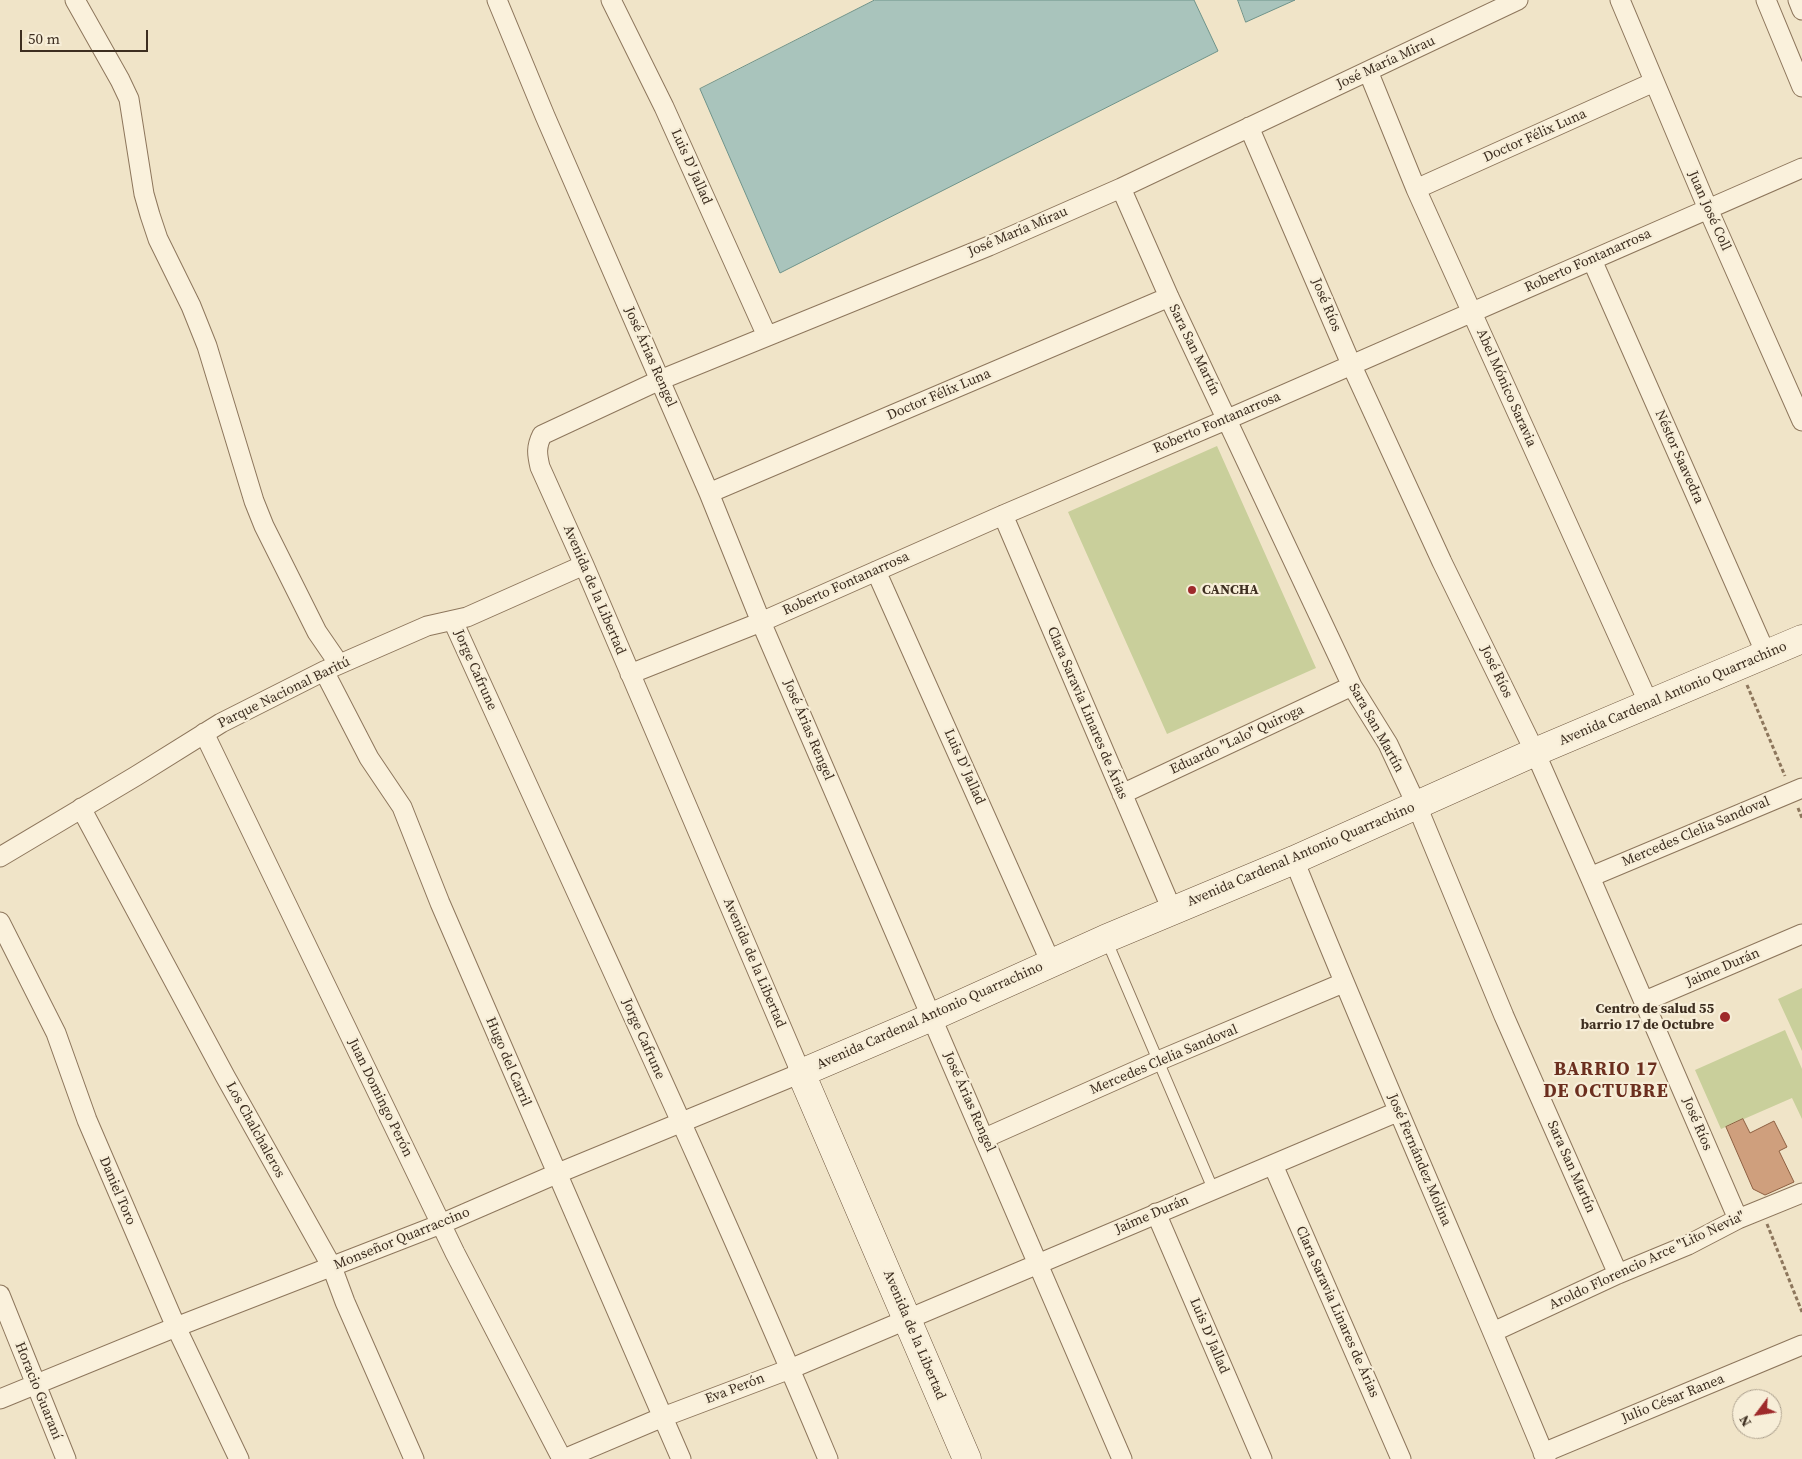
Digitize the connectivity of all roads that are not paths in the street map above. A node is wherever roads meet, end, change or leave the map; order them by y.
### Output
1 (75, 0) edge
2 (496, 0) edge
3 (611, 0) edge
4 (1518, 0) edge
5 (1620, 0) edge
6 (1766, 0) edge
7 (1798, 0) edge
8 (1802, 10) edge
9 (1368, 71) junction
10 (1654, 82) junction
11 (1802, 87) edge
12 (1249, 127) junction
13 (1802, 168) edge
14 (1121, 188) junction
15 (1416, 189) junction
16 (1708, 209) junction
17 (1592, 260) junction
18 (1169, 297) junction
19 (1472, 312) junction
20 (767, 336) junction
21 (1351, 364) junction
22 (660, 380) junction
23 (1228, 419) junction
24 (1802, 421) edge
25 (540, 467) joint
26 (709, 493) junction
27 (1003, 515) junction
28 (584, 566) junction
29 (876, 570) junction
30 (453, 621) junction
31 (761, 622) junction
32 (1802, 639) edge
33 (1766, 654) junction
34 (331, 668) junction
35 (630, 674) junction
36 (1352, 686) junction
37 (1650, 704) junction
38 (204, 733) junction
39 (1535, 752) junction
40 (1797, 790) edge
41 (1122, 794) junction
42 (1417, 806) junction
43 (81, 808) junction
44 (0, 857) edge
45 (1294, 860) junction
46 (1590, 877) junction
47 (1172, 910) junction
48 (0, 922) edge
49 (1802, 934) edge
50 (1105, 939) junction
51 (1051, 963) junction
52 (1343, 983) junction
53 (1645, 1002) junction
54 (932, 1017) junction
55 (1158, 1062) junction
56 (801, 1073) junction
57 (1397, 1112) junction
58 (681, 1124) junction
59 (985, 1138) junction
60 (1273, 1165) junction
61 (556, 1174) junction
62 (1213, 1189) junction
63 (1802, 1193) edge
64 (1156, 1213) junction
65 (1738, 1219) junction
66 (441, 1224) junction
67 (1038, 1264) junction
68 (332, 1267) junction
69 (1618, 1274) junction
70 (0, 1295) edge
71 (906, 1319) junction
72 (176, 1327) junction
73 (1493, 1332) junction
74 (1802, 1346) edge
75 (790, 1369) junction
76 (36, 1385) junction
77 (0, 1399) edge
78 (663, 1417) junction
79 (1545, 1456) edge
80 (66, 1459) edge
81 (239, 1459) edge
82 (414, 1459) edge
83 (563, 1459) edge
84 (681, 1459) edge
85 (828, 1459) edge
86 (967, 1459) edge
87 (1122, 1459) edge
88 (1262, 1459) edge
89 (1401, 1459) edge

1 - 34 street, Hugo del Carril
2 - 22 street, José Árias Rengel
3 - 20 street, Luis D' Jallad
4 - 9 street, José María Mirau
5 - 10 street, Juan José Coll
6 - 11 street
7 - 8 street
9 - 12 street, José María Mirau
9 - 15 street, Abel Mónico Saravia
10 - 15 street, Doctor Félix Luna
10 - 16 street, Juan José Coll
12 - 14 street, José María Mirau
12 - 21 street, José Ríos
13 - 16 street, Roberto Fontanarrosa
14 - 18 street, Sara San Martín
14 - 20 street, José María Mirau
15 - 19 street, Abel Mónico Saravia
16 - 17 street, Roberto Fontanarrosa
16 - 24 street, Juan José Coll
17 - 19 street, Roberto Fontanarrosa
17 - 33 street, Néstor Saavedra
18 - 23 street, Sara San Martín
18 - 26 street, Doctor Félix Luna
19 - 21 street, Roberto Fontanarrosa
19 - 37 street, Abel Mónico Saravia
20 - 22 street, José María Mirau
21 - 23 street, Roberto Fontanarrosa
21 - 39 street, José Ríos
22 - 25 street, José María Mirau
22 - 26 street, José Árias Rengel
23 - 27 street, Roberto Fontanarrosa
23 - 36 street, Sara San Martín
25 - 28 street, Avenida de la Libertad
26 - 31 street, José Árias Rengel
27 - 29 street, Roberto Fontanarrosa
27 - 41 street, Clara Saravia Linares de Árias
28 - 30 street, Parque Nacional Baritú
28 - 35 street, Avenida de la Libertad
29 - 31 street, Roberto Fontanarrosa
29 - 51 street, Luis D' Jallad
30 - 34 street, Parque Nacional Baritú
30 - 58 street, Jorge Cafrune
31 - 35 street, Roberto Fontanarrosa
31 - 54 street, José Árias Rengel
32 - 33 street, Avenida Cardenal Antonio Quarrachino
33 - 37 street, Avenida Cardenal Antonio Quarrachino
34 - 38 street, Parque Nacional Baritú
34 - 61 street, Hugo del Carril
35 - 56 street, Avenida de la Libertad
36 - 41 street, Eduardo "Lalo" Quiroga
36 - 42 street, Sara San Martín
37 - 39 street, Avenida Cardenal Antonio Quarrachino
38 - 43 street, Parque Nacional Baritú
38 - 66 street, Juan Domingo Perón
39 - 42 street, Avenida Cardenal Antonio Quarrachino
39 - 46 street, José Ríos
40 - 46 street, Mercedes Clelia Sandoval
41 - 47 street, Clara Saravia Linares de Árias
42 - 45 street, Avenida Cardenal Antonio Quarrachino
42 - 69 street, Sara San Martín
43 - 44 street, Parque Nacional Baritú
43 - 68 street, Los Chalchaleros
45 - 47 street, Avenida Cardenal Antonio Quarrachino
45 - 52 street, José Fernández Molina
46 - 53 street, José Ríos
47 - 50 street, Avenida Cardenal Antonio Quarrachino
48 - 72 street, Daniel Toro
49 - 53 street, Jaime Durán
50 - 51 street, Avenida Cardenal Antonio Quarrachino
50 - 55 lane
51 - 54 street, Avenida Cardenal Antonio Quarrachino
52 - 55 street, Mercedes Clelia Sandoval
52 - 57 street, José Fernández Molina
53 - 65 street, José Ríos
54 - 56 street, Avenida Cardenal Antonio Quarrachino
54 - 59 street, José Árias Rengel
55 - 59 street, Mercedes Clelia Sandoval
55 - 62 lane
56 - 58 street, Monseñor Quarraccino
56 - 71 street, Avenida de la Libertad
57 - 60 street, Jaime Durán
57 - 73 street, José Fernández Molina
58 - 61 street, Monseñor Quarraccino
58 - 75 street, Jorge Cafrune
59 - 67 street, José Árias Rengel
60 - 62 street, Jaime Durán
60 - 89 street, Clara Saravia Linares de Árias
61 - 66 street, Monseñor Quarraccino
61 - 78 street, Hugo del Carril
62 - 64 street, Jaime Durán
63 - 65 street, Aroldo Florencio Arce "Lito Nevia"
64 - 67 street, Jaime Durán
64 - 88 street, Luis D' Jallad
65 - 69 street, Aroldo Florencio Arce "Lito Nevia"
66 - 68 street, Monseñor Quarraccino
66 - 83 street, Juan Domingo Perón
67 - 71 street, Jaime Durán
67 - 87 street, José Árias Rengel
68 - 72 street, Monseñor Quarraccino
68 - 82 street, Los Chalchaleros
69 - 73 street, Aroldo Florencio Arce "Lito Nevia"
70 - 76 street, Horacio Guaraní
71 - 75 street, Eva Perón
71 - 86 street, Avenida de la Libertad
72 - 76 street, Monseñor Quarraccino
72 - 81 street, Daniel Toro
73 - 79 street, José Fernández Molina
74 - 79 street, Julio César Ranea
75 - 78 street, Eva Perón
75 - 85 street, Jorge Cafrune
76 - 77 street, Monseñor Quarraccino
76 - 80 street, Horacio Guaraní
78 - 83 street, Eva Perón
78 - 84 street, Hugo del Carril

